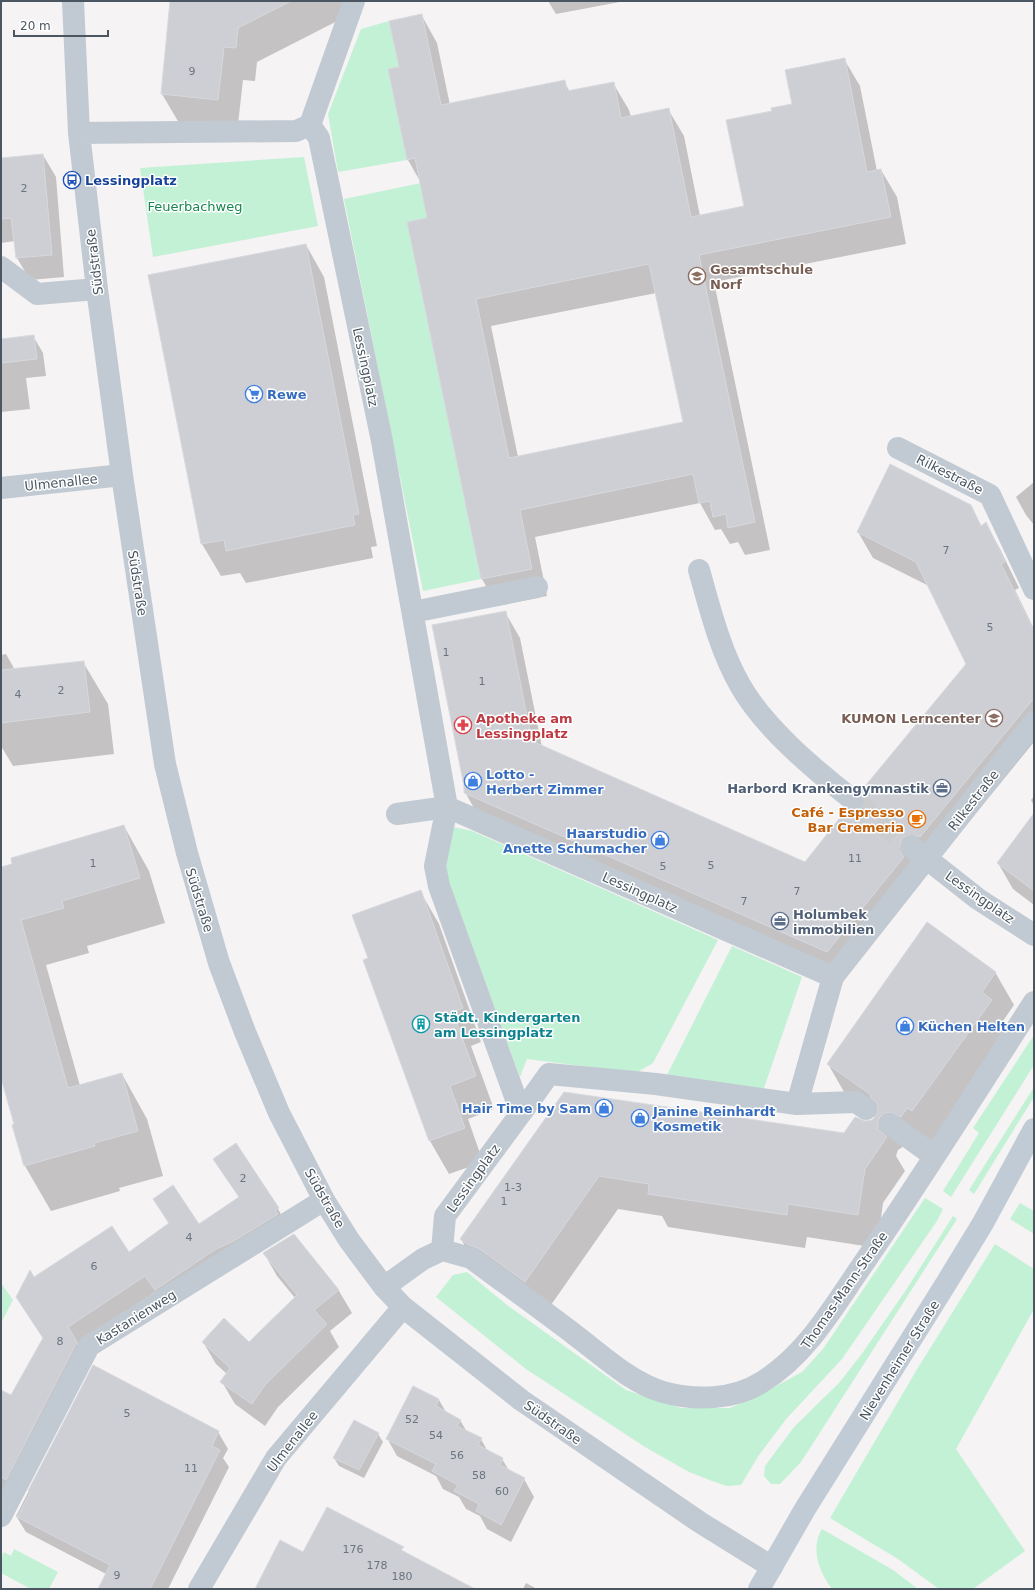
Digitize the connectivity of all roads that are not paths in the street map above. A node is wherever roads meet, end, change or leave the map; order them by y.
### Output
1 (73, 1) edge
2 (354, 1) edge
3 (310, 125) junction
4 (79, 133) junction
5 (1, 267) edge
6 (97, 289) junction
7 (898, 448) dead end
8 (122, 475) junction
9 (1, 488) edge
10 (699, 570) dead end
11 (1031, 576) edge
12 (537, 587) dead end
13 (413, 612) junction
14 (1034, 722) edge
15 (853, 800) tunnel mouth
16 (446, 807) junction
17 (396, 814) dead end
18 (919, 853) junction
19 (1034, 935) edge
20 (833, 977) junction
21 (1034, 1002) edge
22 (797, 1104) junction
23 (866, 1109) dead end
24 (522, 1112) junction
25 (890, 1124) dead end
26 (1034, 1129) edge
27 (934, 1156) junction
28 (324, 1200) junction
29 (442, 1250) junction
30 (384, 1287) junction
31 (403, 1307) junction
32 (1, 1516) edge
33 (772, 1567) junction
34 (199, 1589) edge
35 (759, 1589) edge

1 - 4 street, Südstraße
2 - 3 street
3 - 4 street
3 - 13 street, Lessingplatz
4 - 6 street, Südstraße
5 - 6 street
6 - 8 street, Südstraße
7 - 11 street, Rilkestraße
8 - 9 street, Ulmenallee
8 - 28 street, Südstraße
10 - 15 street
12 - 13 street
13 - 16 street, Lessingplatz
14 - 18 street, Rilkestraße
16 - 17 street
16 - 20 street, Lessingplatz
16 - 24 street, Lessingplatz
18 - 19 street, Lessingplatz
18 - 20 street
20 - 22 street
21 - 27 street, Thomas-Mann-Straße
22 - 23 street, Lessingplatz
22 - 24 street, Lessingplatz
24 - 29 street, Lessingplatz
25 - 27 street
26 - 33 main road, Nievenheimer Straße
27 - 29 street, Thomas-Mann-Straße
28 - 30 street, Südstraße
28 - 32 street, Kastanienweg
29 - 30 street
30 - 31 street, Südstraße
31 - 33 street, Südstraße
31 - 34 street, Ulmenallee
33 - 35 main road, Nievenheimer Straße

